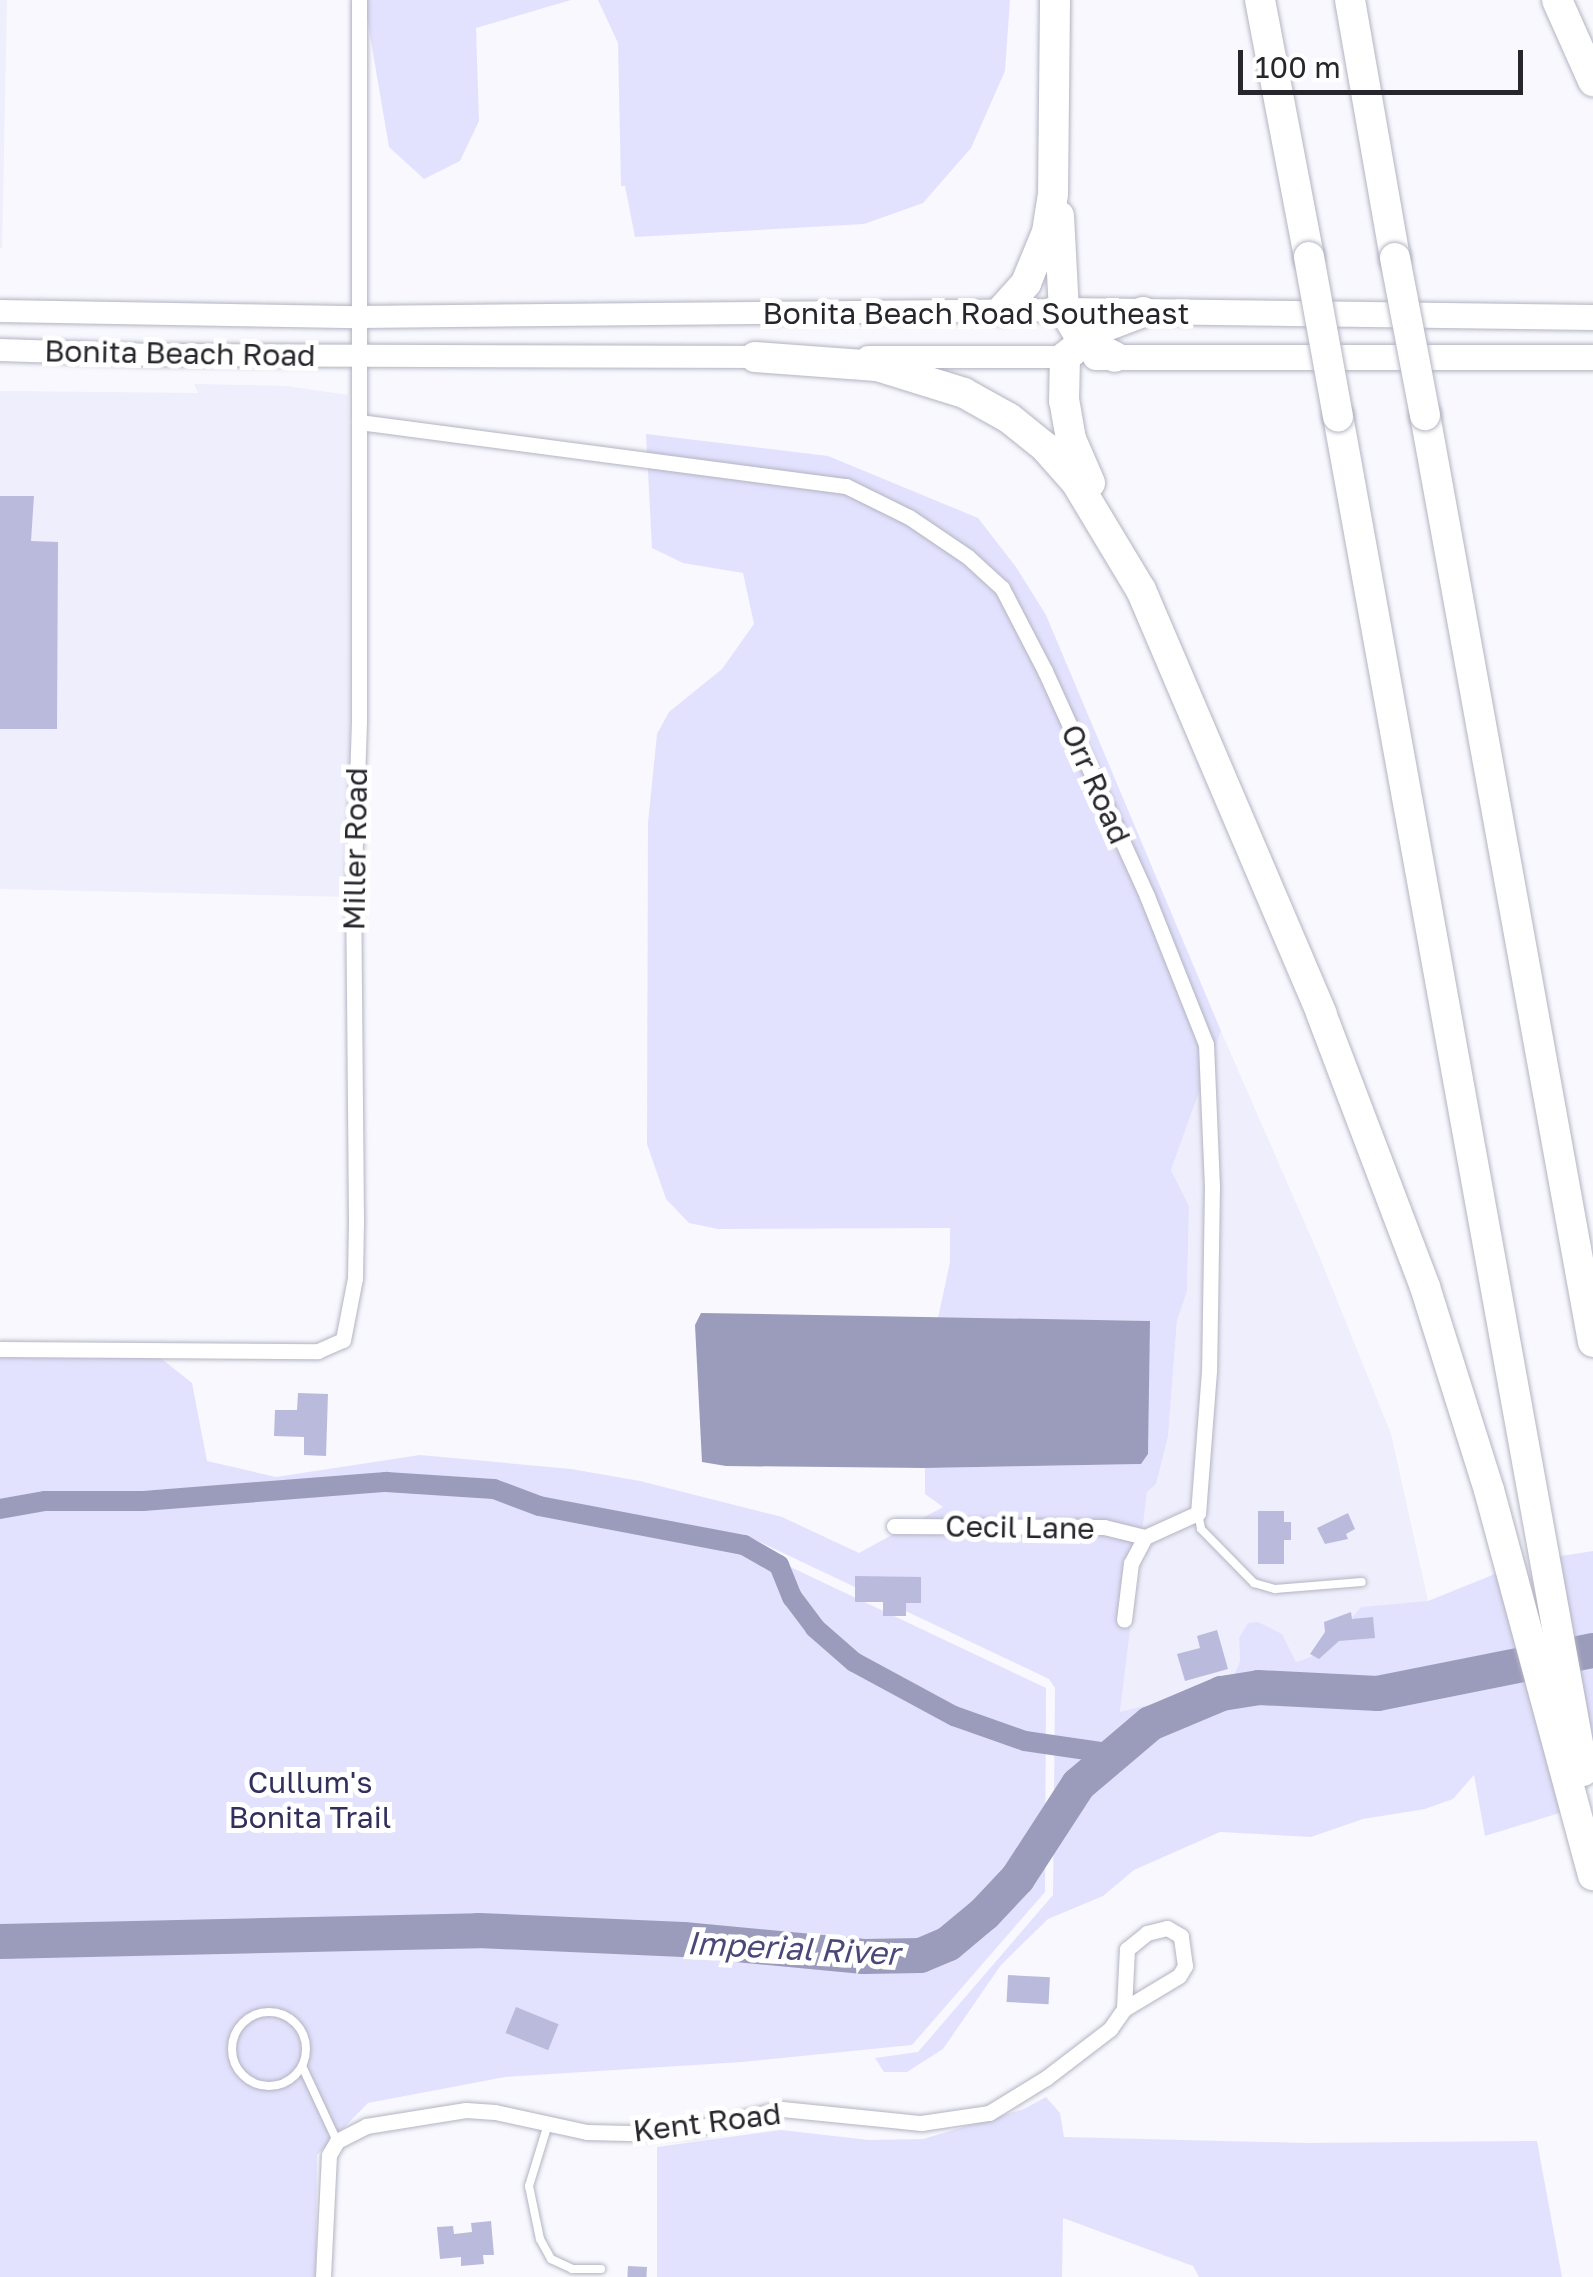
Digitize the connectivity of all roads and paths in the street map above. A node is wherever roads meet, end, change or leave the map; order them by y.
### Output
1 (358, 0) edge
2 (1055, 0) edge
3 (1260, 0) edge
4 (1350, 0) edge
5 (1557, 0) edge
6 (1593, 81) edge
7 (1053, 194) junction
8 (1002, 310) junction
9 (1064, 310) junction
10 (0, 311) edge
11 (1143, 312) junction
12 (359, 317) junction
13 (1593, 317) edge
14 (1074, 348) junction
15 (0, 350) edge
16 (359, 356) junction
17 (754, 356) junction
18 (1115, 357) joint
19 (1593, 358) edge
20 (359, 422) junction
21 (1140, 590) junction
22 (1593, 1342) edge
23 (0, 1349) edge
24 (1198, 1513) junction
25 (894, 1526) dead end
26 (1145, 1537) junction
27 (1362, 1582) dead end
28 (1124, 1620) dead end
29 (1587, 1825) edge
30 (1593, 1874) edge
31 (1124, 2008) junction
32 (302, 2066) junction
33 (548, 2124) junction
34 (337, 2141) junction
35 (601, 2269) dead end
36 (323, 2277) edge

1 - 12 street, Miller Road
2 - 7 highway
3 - 29 highway, bridge
4 - 22 highway, bridge
5 - 6 highway
7 - 8 highway
7 - 9 highway
8 - 9 street, Bonita Beach Road Southeast
8 - 12 street, Bonita Beach Road Southeast
9 - 11 main road, Bonita Beach Road Southeast
9 - 14 highway
10 - 12 street, Bonita Beach Road
11 - 13 main road, Bonita Beach Road Southeast
11 - 14 highway
12 - 16 street, Miller Road
14 - 17 street, Bonita Beach Road Southeast
14 - 18 highway
14 - 21 highway
15 - 16 street, Bonita Beach Road
16 - 17 street, Bonita Beach Road Southeast
16 - 20 street, Miller Road
17 - 21 highway
18 - 19 main road, Bonita Beach Road Southeast
20 - 23 street, Miller Road
20 - 24 street, Orr Road
21 - 29 highway
24 - 26 street
24 - 27 lane
25 - 26 street, Cecil Lane
26 - 28 street
29 - 30 highway
31 - 31 street, Kent Road
31 - 33 street, Kent Road
32 - 32 lane
32 - 34 lane
33 - 34 street, Kent Road
33 - 35 lane
34 - 36 street

